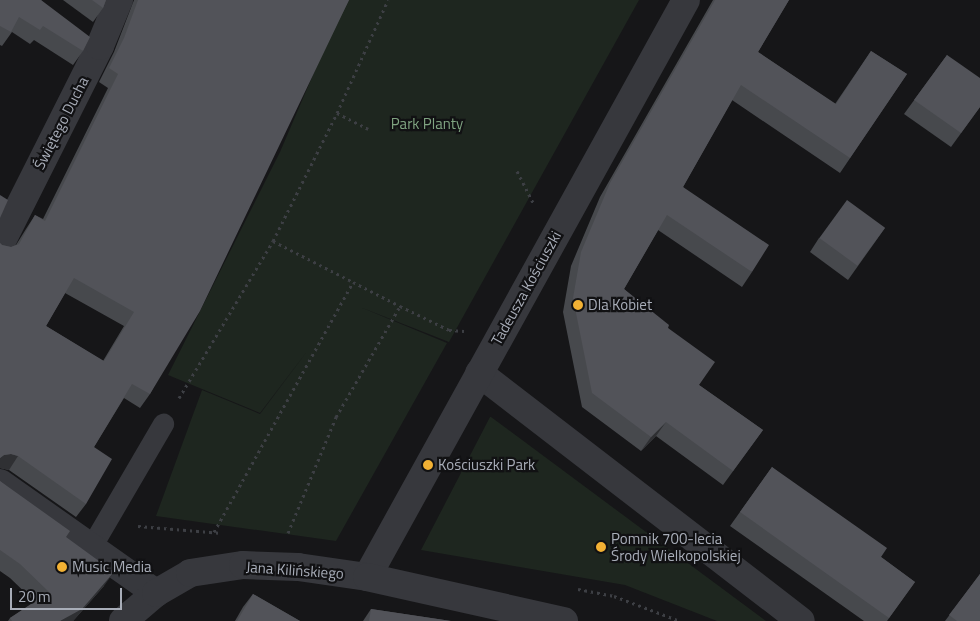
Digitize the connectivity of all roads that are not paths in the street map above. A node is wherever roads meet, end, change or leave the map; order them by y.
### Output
1 (119, 0) edge
2 (686, 0) edge
3 (76, 29) edge
4 (100, 46) junction
5 (0, 245) edge
6 (479, 373) junction
7 (163, 424) road end
8 (0, 483) edge
9 (91, 547) junction
10 (367, 576) junction
11 (156, 593) junction
12 (124, 621) edge
13 (564, 621) edge
14 (801, 621) edge

1 - 4 street, Świętego Ducha
2 - 6 street, Tadeusza Kościuszki
3 - 4 street
4 - 5 street, Świętego Ducha
6 - 10 street, Tadeusza Kościuszki
6 - 14 street
7 - 9 lane
8 - 9 street
9 - 11 street
10 - 11 street, Jana Kilińskiego
10 - 13 street, Jana Kilińskiego
11 - 12 street, Jana Kilińskiego

